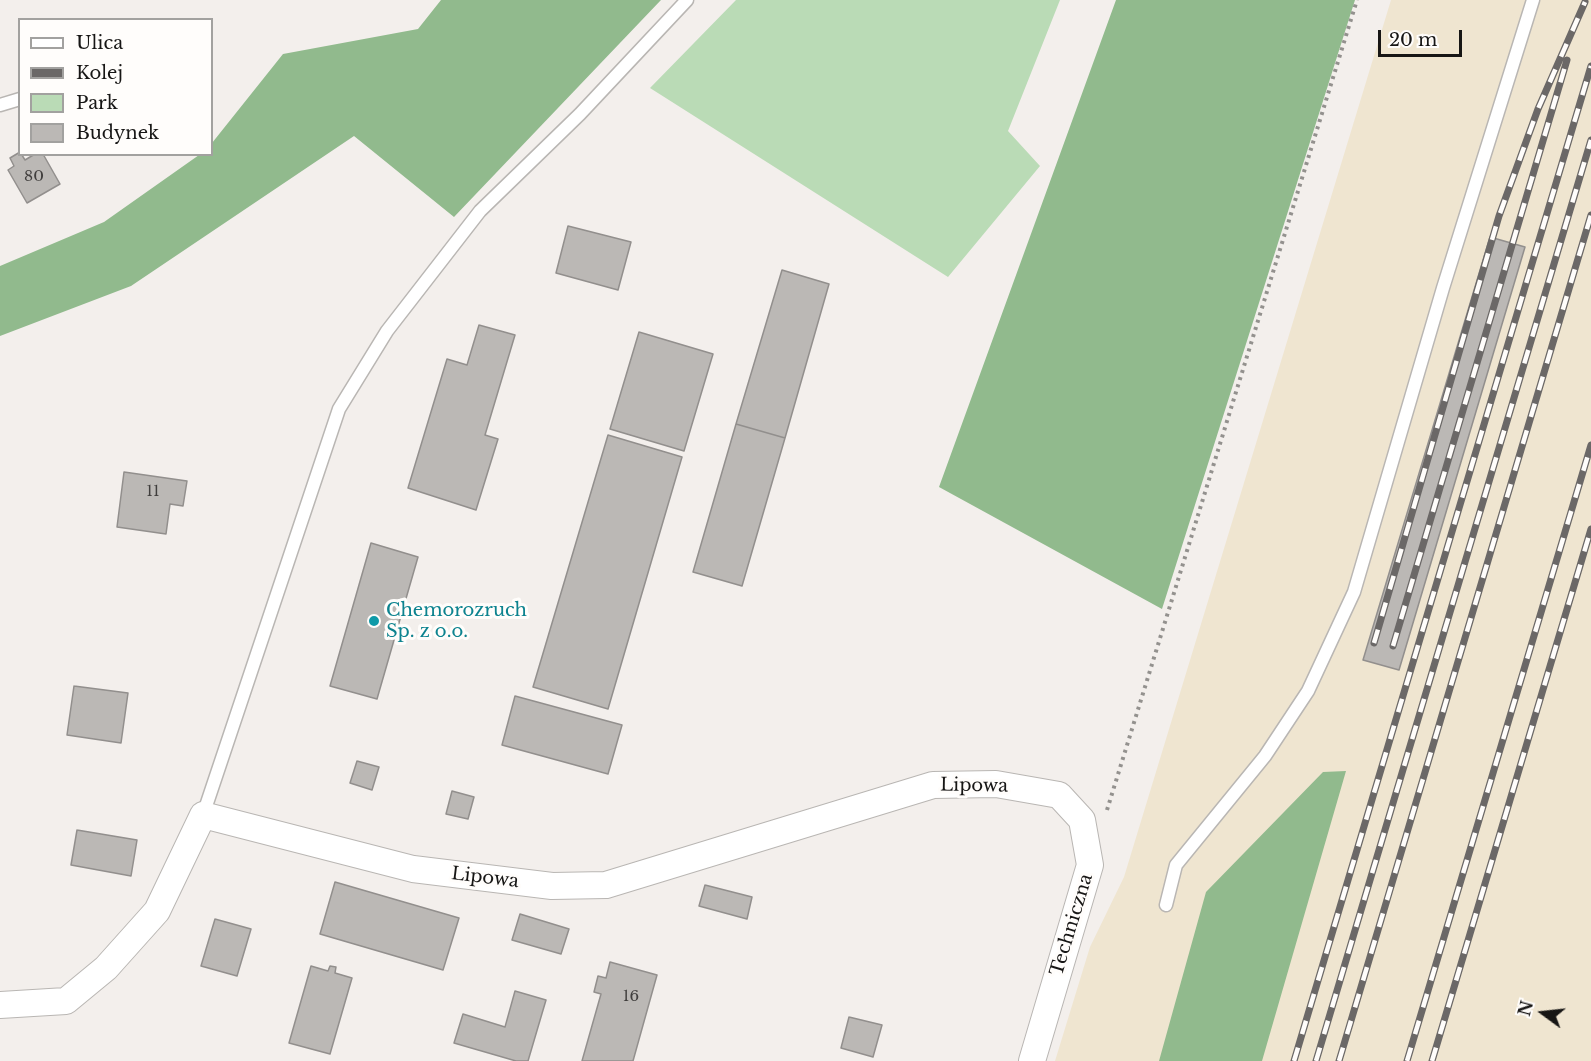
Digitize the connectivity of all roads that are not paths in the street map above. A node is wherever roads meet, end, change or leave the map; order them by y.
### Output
1 (687, 0) edge
2 (1533, 0) edge
3 (18, 100) edge
4 (0, 105) edge
5 (1059, 795) joint
6 (203, 815) junction
7 (1166, 905) dead end
8 (0, 1005) edge
9 (1032, 1061) edge

1 - 6 lane
2 - 7 lane
3 - 4 lane
5 - 6 street, Lipowa
5 - 9 street, Techniczna
6 - 8 street

